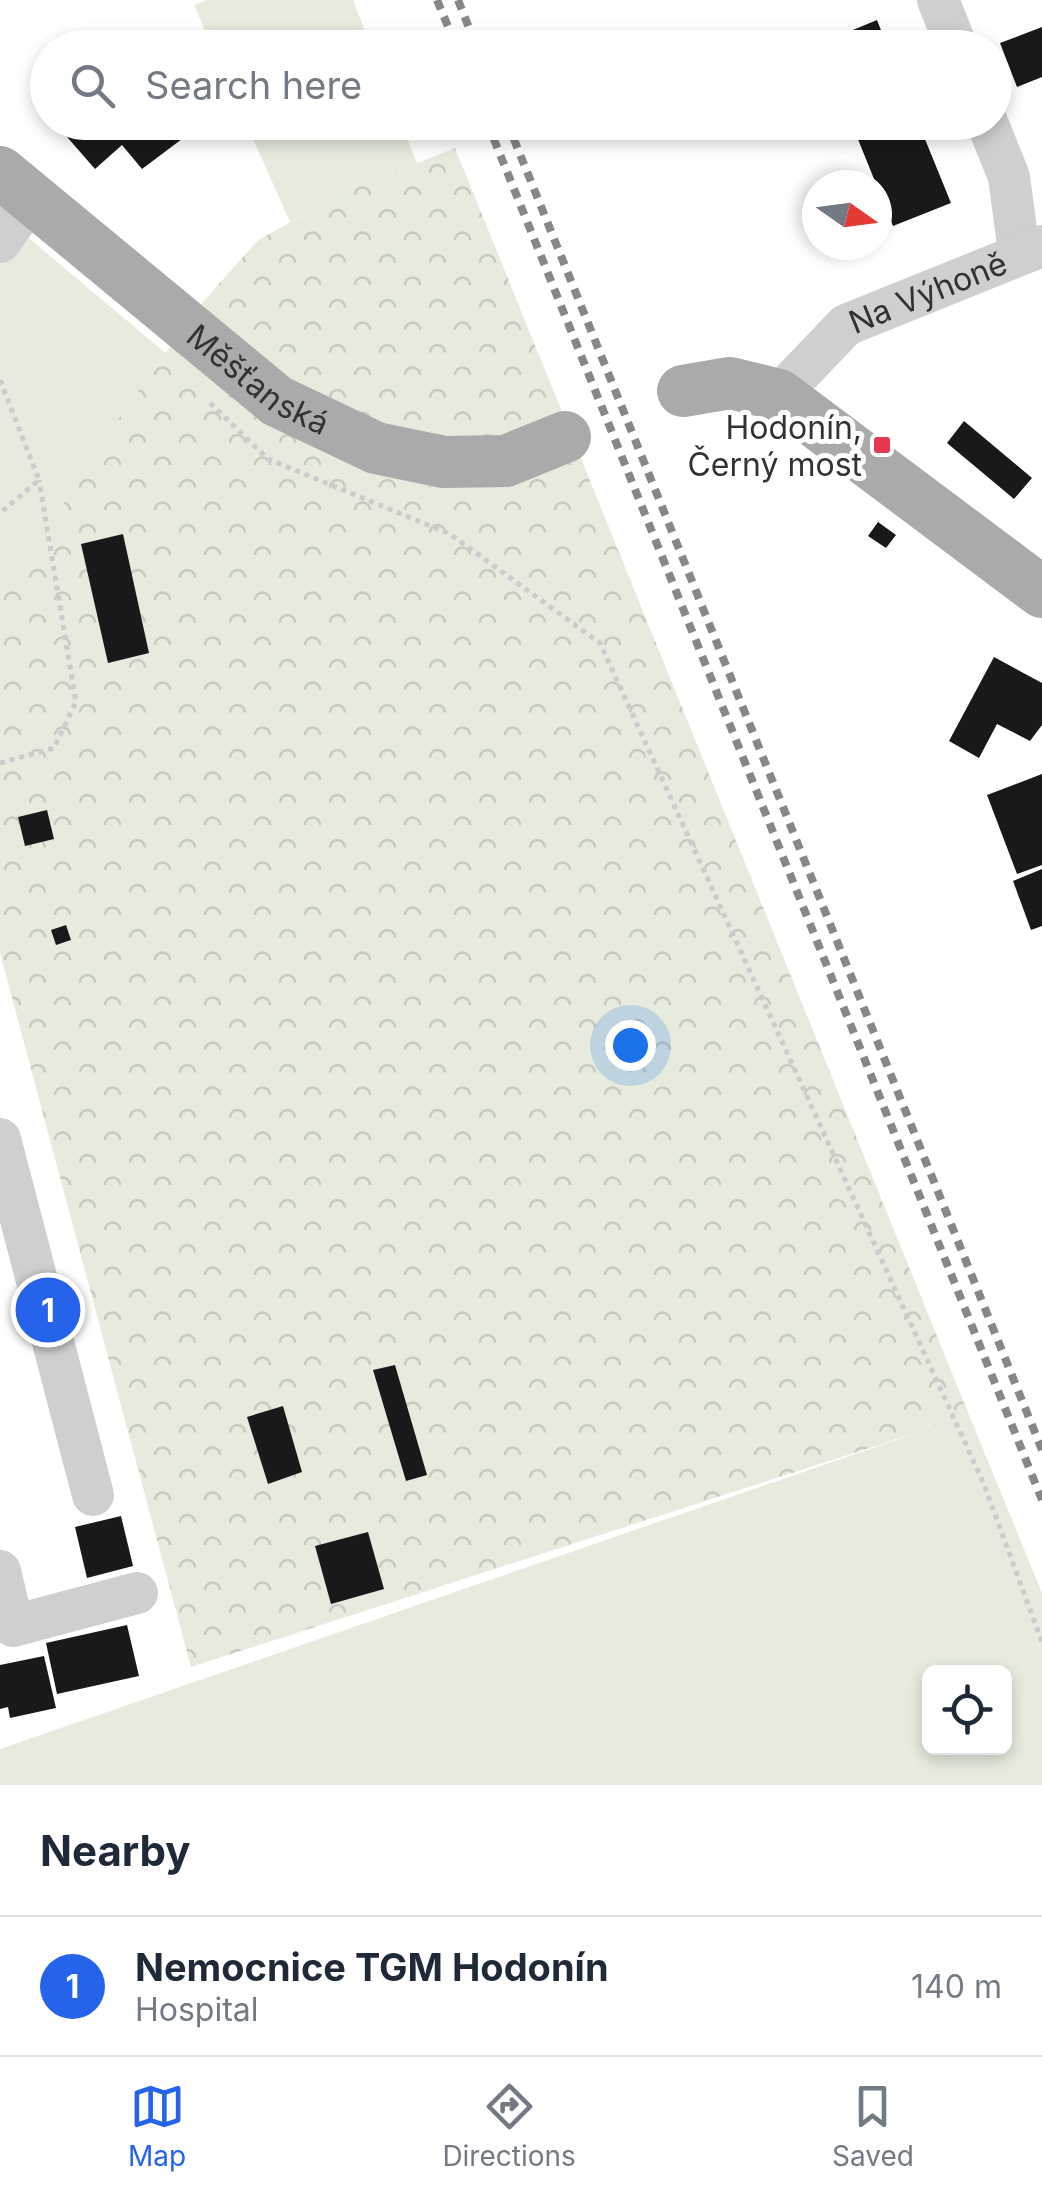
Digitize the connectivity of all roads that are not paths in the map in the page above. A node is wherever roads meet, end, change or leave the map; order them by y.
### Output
1 (938, 0) edge
2 (950, 30) edge
3 (994, 140) edge
4 (16, 185) edge
5 (0, 242) edge
6 (1031, 249) edge
7 (684, 391) dead end
8 (779, 395) junction
9 (564, 436) dead end
10 (1042, 592) edge
11 (0, 1139) edge
12 (93, 1495) dead end
13 (0, 1571) edge
14 (136, 1593) dead end
15 (7, 1631) edge

1 - 2 lane
3 - 6 lane
4 - 5 lane
4 - 9 main road, Měšťanská
6 - 8 lane, Na Výhoně
7 - 8 main road
8 - 10 main road
11 - 12 lane
13 - 15 lane
14 - 15 lane

